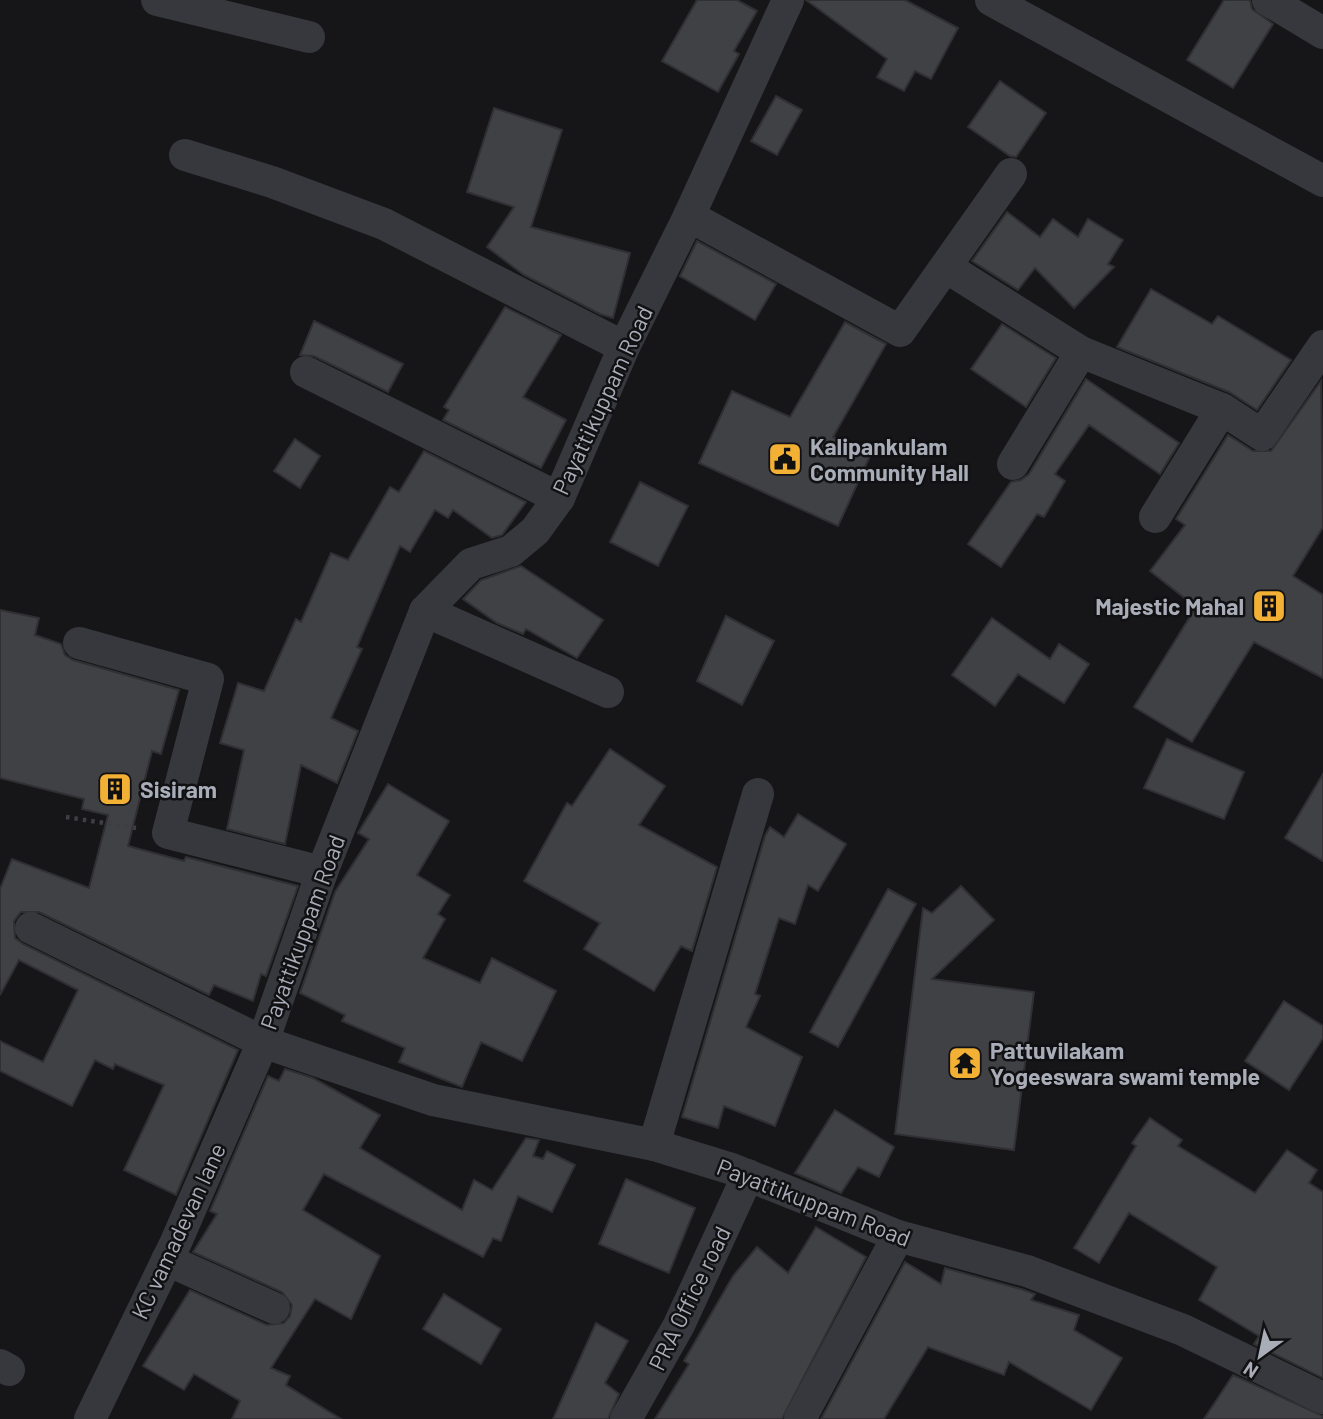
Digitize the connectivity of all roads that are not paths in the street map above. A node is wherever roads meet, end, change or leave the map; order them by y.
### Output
1 (157, 0) edge
2 (991, 0) edge
3 (1268, 0) edge
4 (778, 3) edge
5 (1323, 33) edge
6 (309, 37) dead end
7 (184, 155) dead end
8 (1011, 174) dead end
9 (1323, 181) edge
10 (689, 216) junction
11 (946, 267) junction
12 (1323, 346) edge
13 (624, 347) junction
14 (1080, 352) junction
15 (306, 372) dead end
16 (1222, 409) junction
17 (1013, 464) dead end
18 (559, 498) junction
19 (1155, 517) dead end
20 (425, 611) junction
21 (79, 643) dead end
22 (608, 692) dead end
23 (758, 794) dead end
24 (322, 872) junction
25 (32, 928) dead end
26 (263, 1042) junction
27 (654, 1145) junction
28 (748, 1175) junction
29 (898, 1236) junction
30 (167, 1260) junction
31 (274, 1308) dead end
32 (1323, 1398) edge
33 (90, 1419) edge
34 (626, 1419) edge
35 (800, 1419) edge

1 - 6 street
2 - 9 street
3 - 5 street
4 - 10 street, Payattikuppam Road
7 - 13 street
8 - 11 street
10 - 11 street
10 - 13 street, Payattikuppam Road
11 - 14 street
12 - 16 street
13 - 18 street, Payattikuppam Road
14 - 16 street
14 - 17 street
15 - 18 street
16 - 19 street
18 - 20 street, Payattikuppam Road
20 - 22 street
20 - 24 street, Payattikuppam Road
21 - 24 street
23 - 27 street
24 - 26 street, Payattikuppam Road
25 - 26 street
26 - 27 street, Payattikuppam Road
26 - 30 street, KC vamadevan lane
27 - 28 street, Payattikuppam Road
28 - 29 street, Payattikuppam Road
28 - 34 street, PRA Office road
29 - 32 street, Payattikuppam Road
29 - 35 street
30 - 31 street
30 - 33 street, KC vamadevan lane

